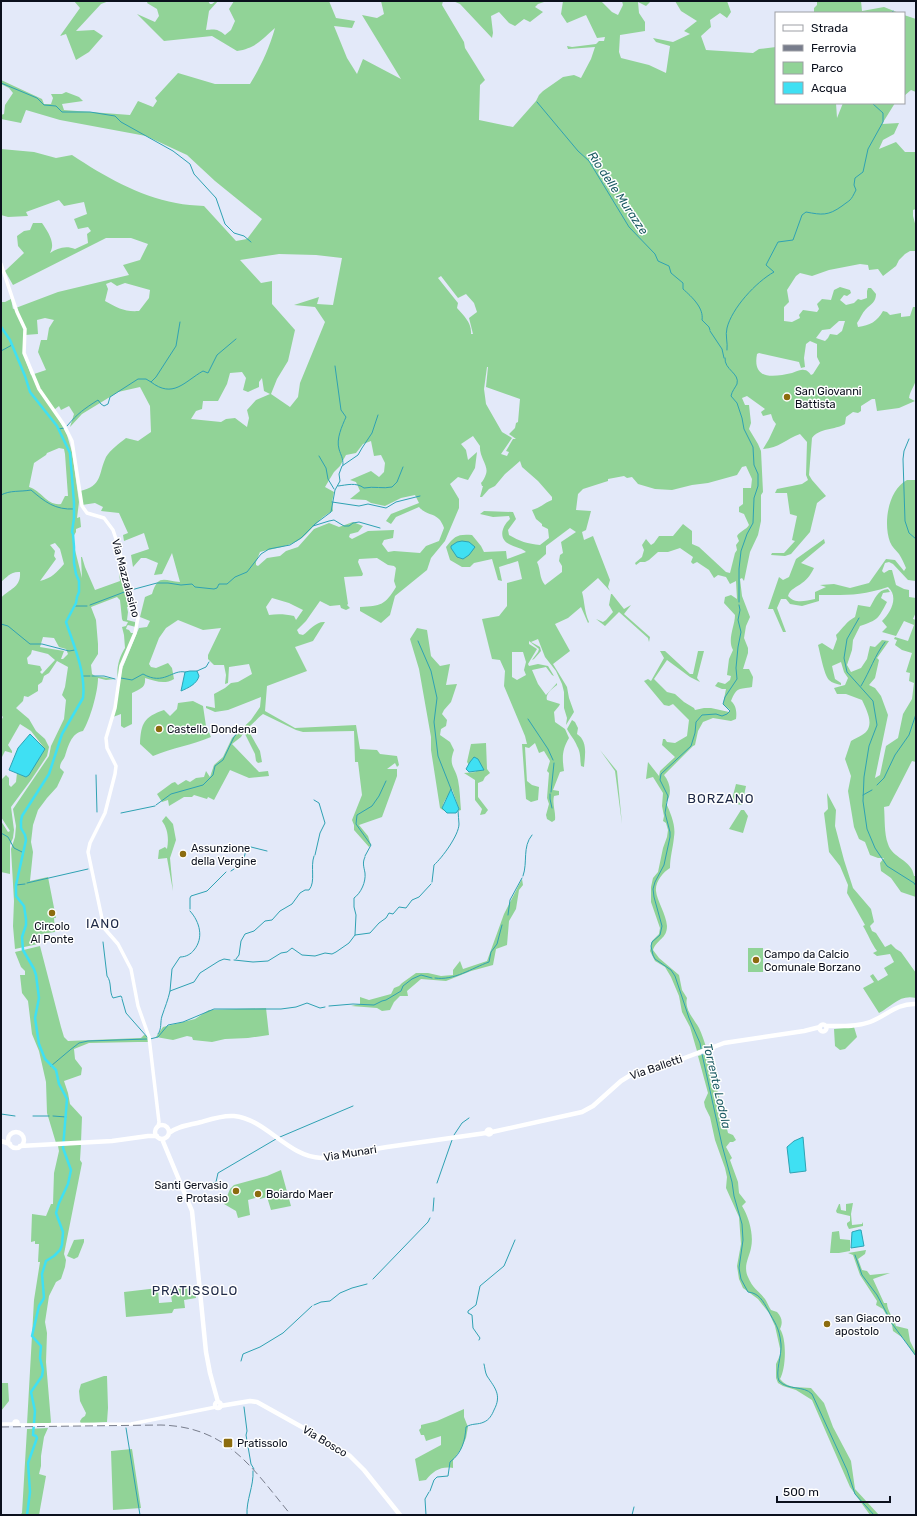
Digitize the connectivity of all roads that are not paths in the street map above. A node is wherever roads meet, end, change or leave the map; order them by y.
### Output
1 (1, 264) edge
2 (916, 1004) edge
3 (158, 1119) junction
4 (166, 1126) junction
5 (177, 1128) junction
6 (157, 1131) junction
7 (489, 1133) joint
8 (166, 1136) junction
9 (9, 1137) junction
10 (23, 1138) junction
11 (1, 1141) edge
12 (10, 1144) junction
13 (32, 1145) junction
14 (20, 1146) junction
15 (217, 1403) junction
16 (1, 1424) edge
17 (400, 1515) edge

1 - 3 main road, Via Mazzalasino
2 - 7 main road, Via Balletti
3 - 4 main road
3 - 6 main road, Via Mazzalasino
4 - 5 main road, Via Munari
4 - 6 main road, Via Munari
4 - 8 main road
5 - 7 main road, Via Munari
5 - 8 main road, Via Munari
6 - 8 main road
6 - 13 main road
8 - 15 main road
9 - 10 main road
9 - 11 main road
9 - 12 main road
10 - 13 main road
10 - 14 main road
11 - 12 main road
12 - 14 main road
13 - 14 main road
15 - 16 main road
15 - 17 main road, Via Bosco

